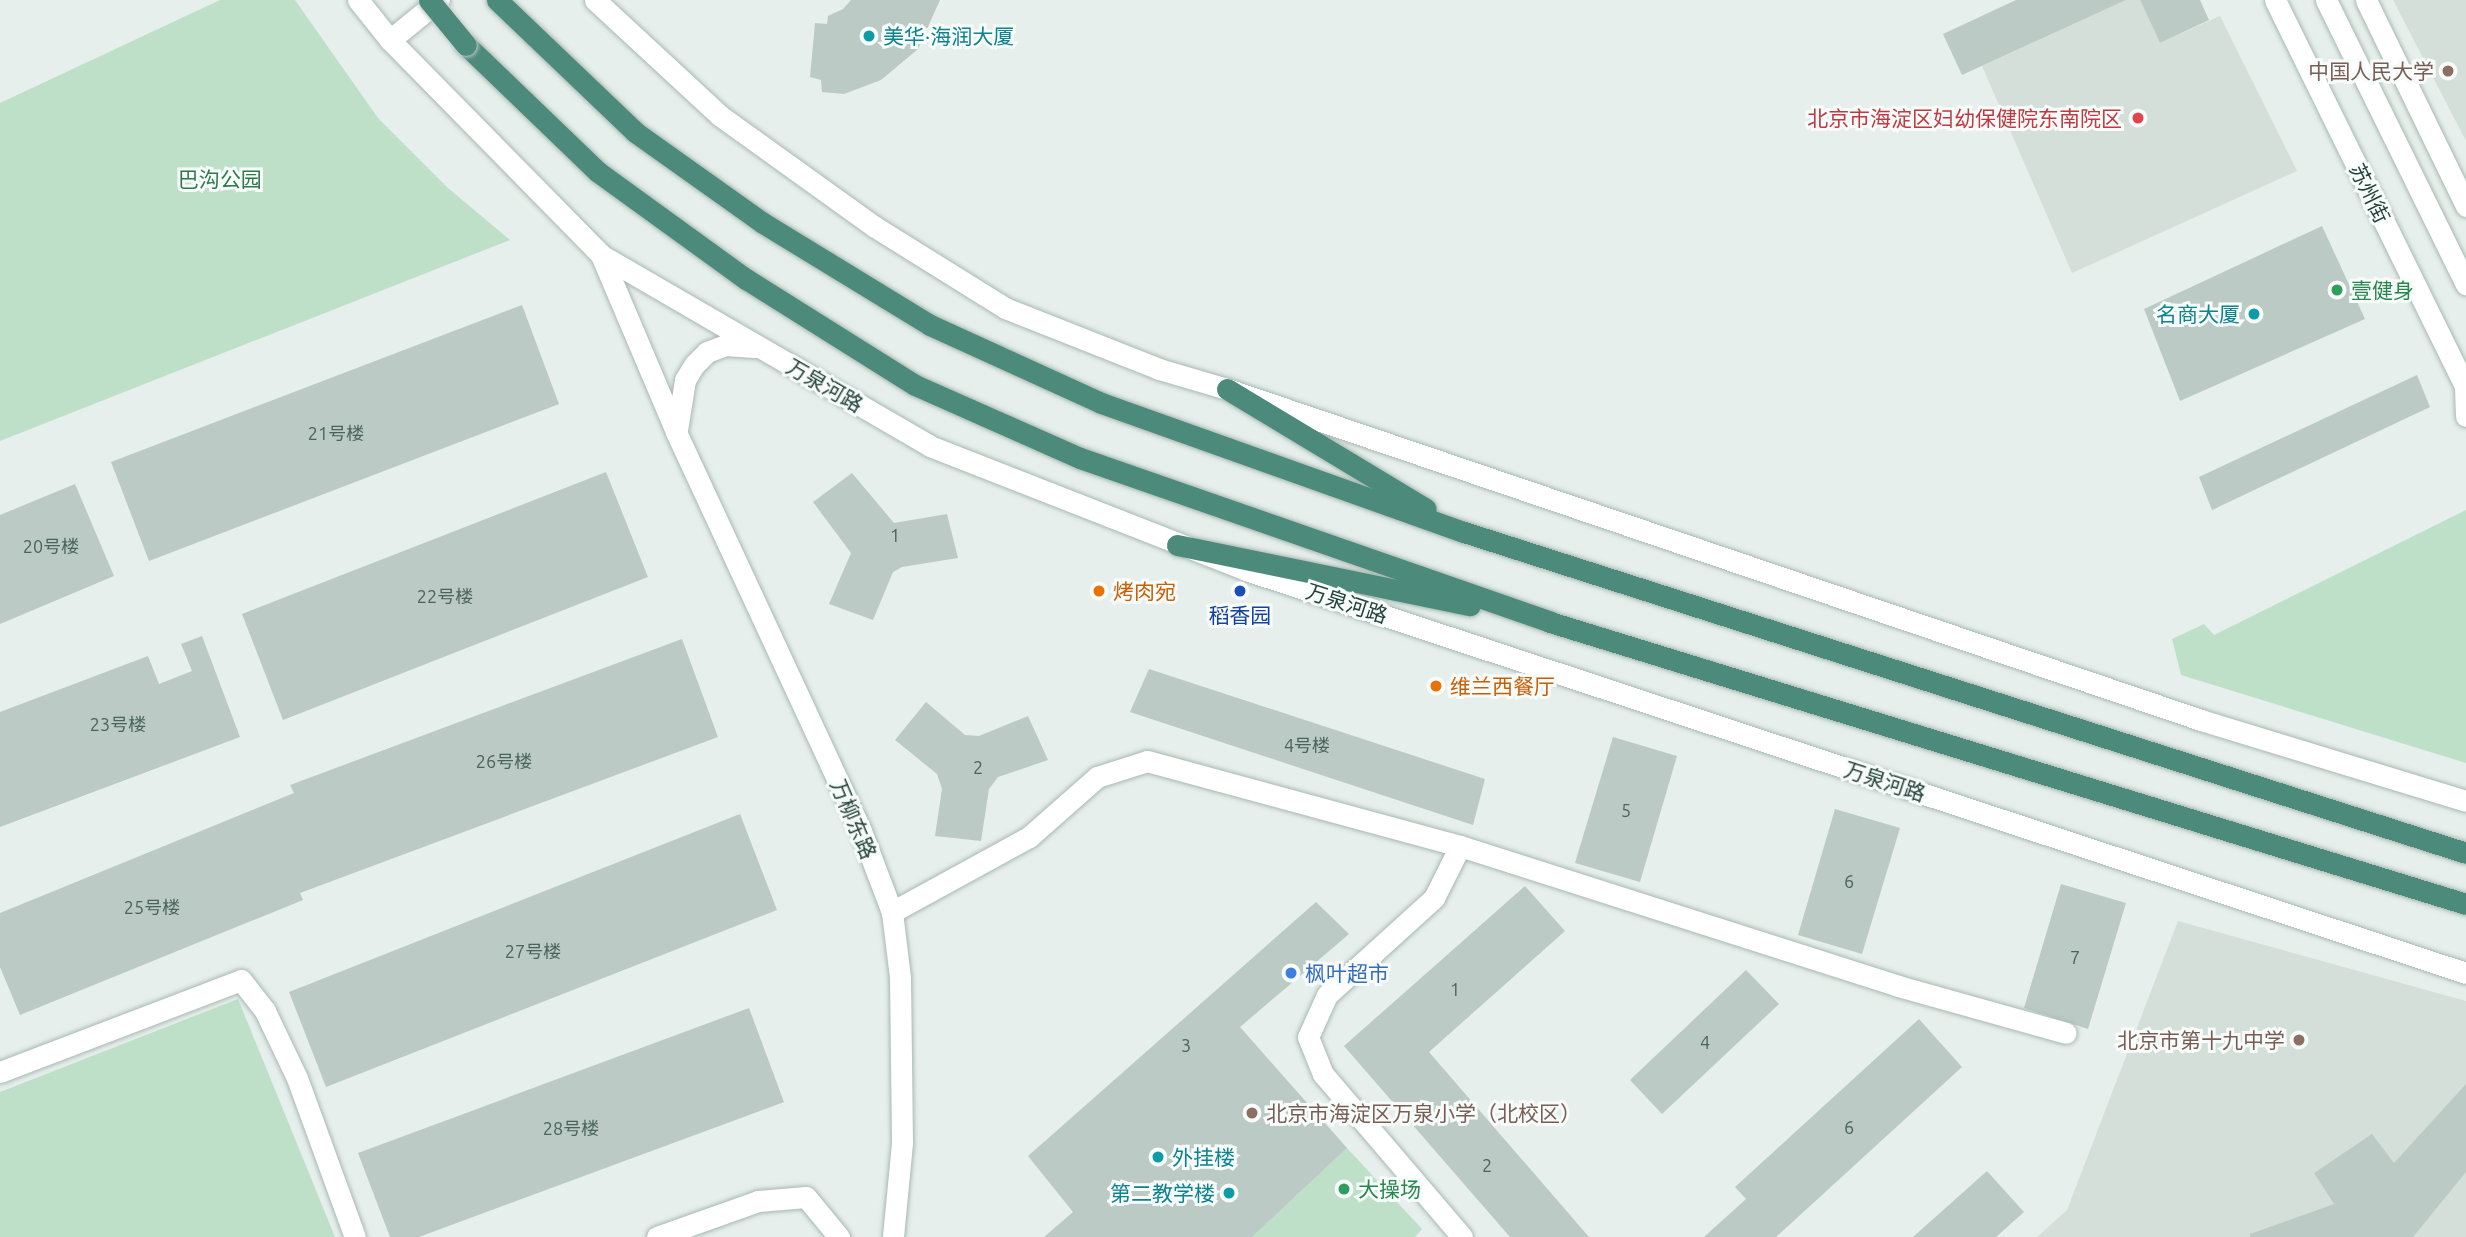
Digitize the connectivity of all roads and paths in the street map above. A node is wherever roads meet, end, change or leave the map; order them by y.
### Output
1 (358, 0) edge
2 (429, 0) edge
3 (439, 0) edge
4 (594, 0) edge
5 (2275, 0) edge
6 (2326, 0) edge
7 (2366, 0) edge
8 (501, 5) edge
9 (390, 40) junction
10 (2466, 206) edge
11 (601, 255) junction
12 (2466, 284) edge
13 (759, 348) junction
14 (2465, 387) edge
15 (1227, 389) junction
16 (2466, 416) edge
17 (676, 432) junction
18 (1464, 532) junction
19 (1177, 545) junction
20 (1550, 622) junction
21 (2466, 801) edge
22 (1460, 846) junction
23 (2466, 853) edge
24 (2466, 904) edge
25 (892, 912) junction
26 (2466, 973) edge
27 (2066, 1033) dead end
28 (0, 1072) edge
29 (672, 1235) edge
30 (355, 1237) edge
31 (839, 1237) edge
32 (894, 1237) edge
33 (1462, 1237) edge

1 - 9 street, 万泉河路
2 - 20 highway, bridge
3 - 9 street
4 - 15 street
5 - 14 street, 苏州街
6 - 12 street
7 - 10 street
8 - 18 highway
9 - 11 street, 万泉河路
11 - 13 street, 万泉河路
11 - 17 street, 万柳东路
13 - 17 street
13 - 19 street, 万泉河路
14 - 16 street, 苏州街
15 - 18 highway
15 - 21 street
17 - 25 street, 万柳东路
18 - 23 highway
19 - 20 highway
19 - 26 street, 万泉河路
20 - 24 highway
22 - 25 street
22 - 27 street
22 - 33 street
25 - 32 street, 万柳东路
28 - 30 street
29 - 31 street

